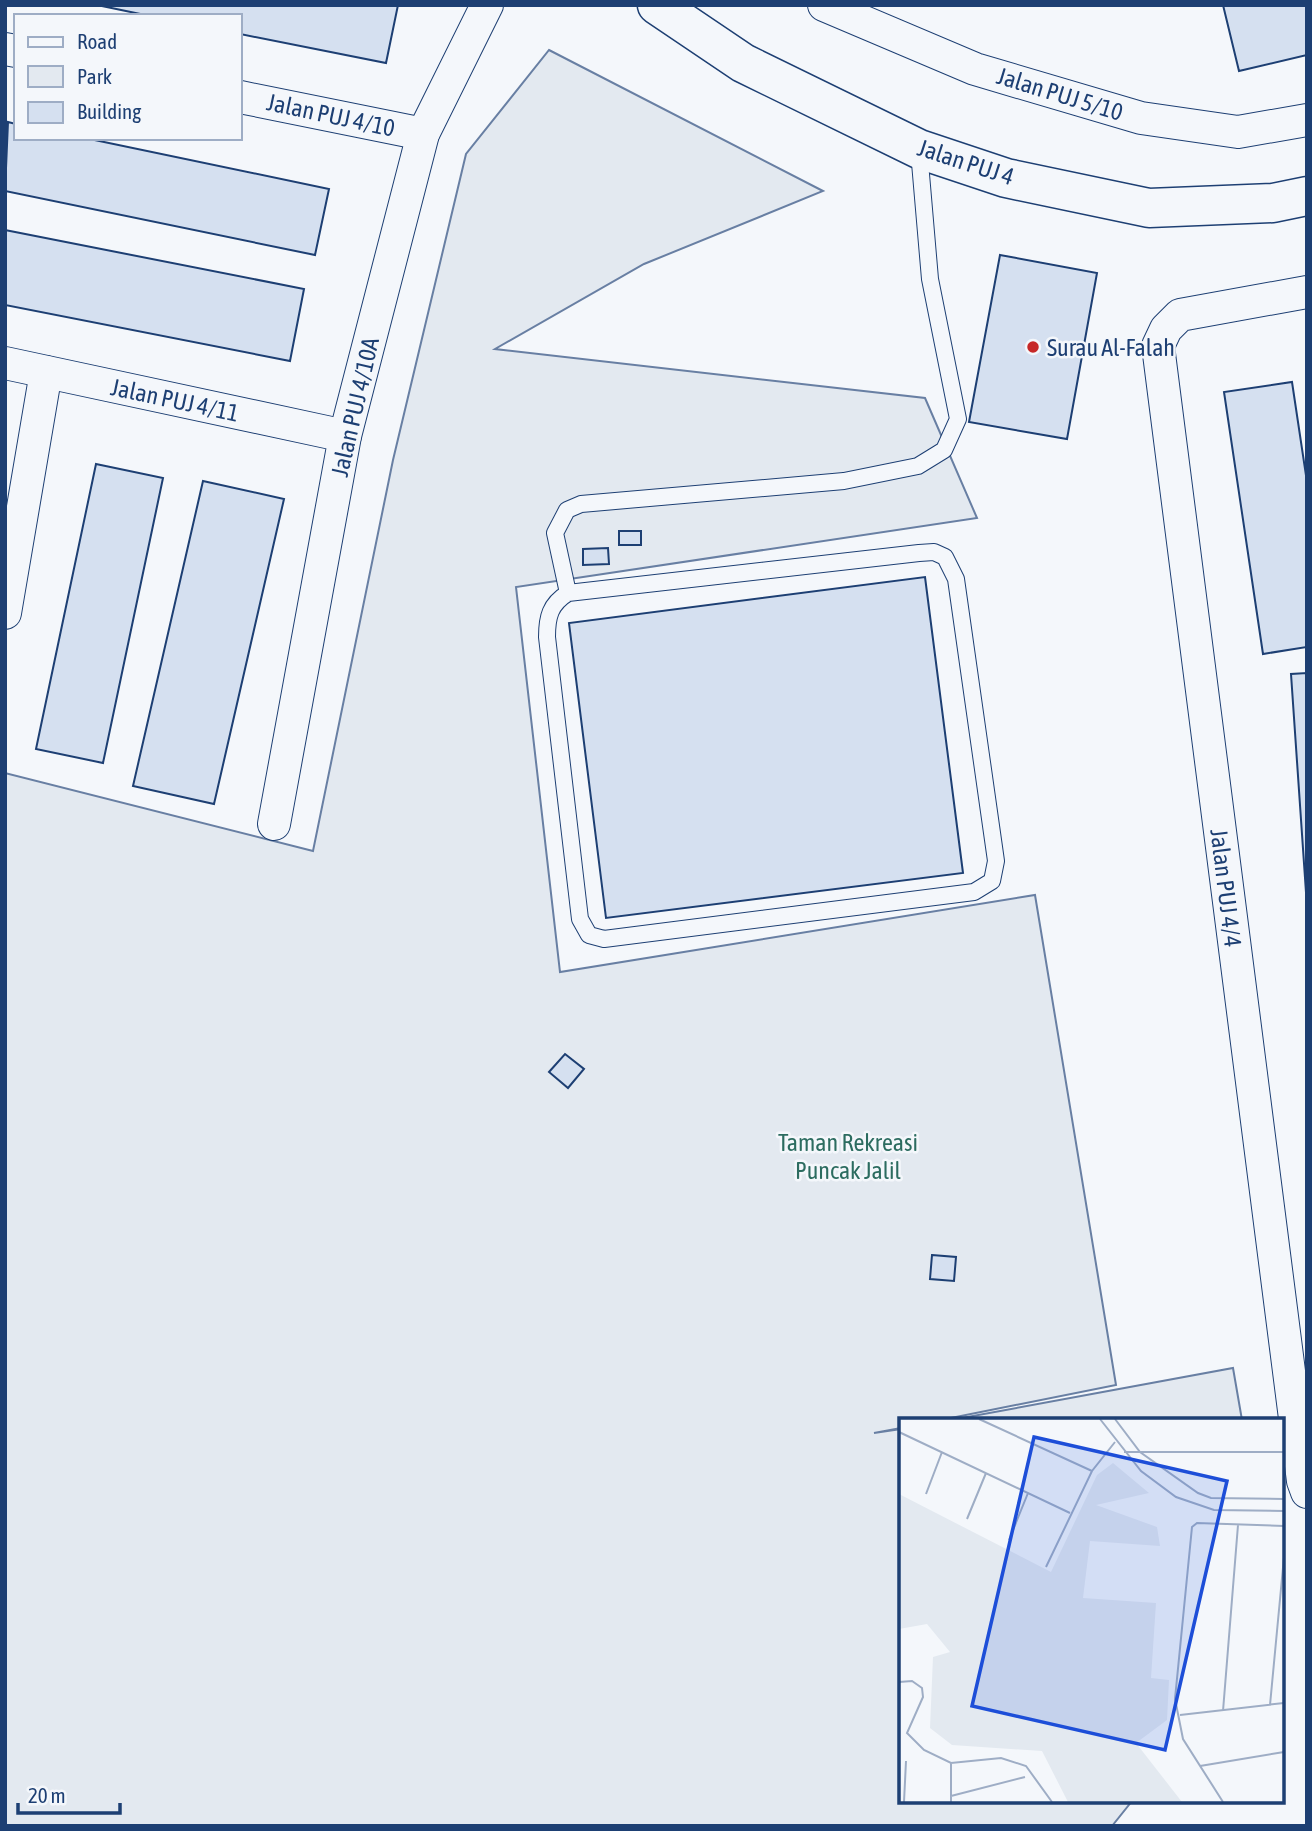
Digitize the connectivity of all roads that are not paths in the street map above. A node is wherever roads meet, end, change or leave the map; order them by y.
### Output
1 (487, 5) edge
2 (657, 5) edge
3 (824, 5) edge
4 (242, 97) edge
5 (1307, 120) edge
6 (423, 134) junction
7 (919, 149) junction
8 (1307, 196) edge
9 (1307, 292) edge
10 (5, 363) edge
11 (46, 372) junction
12 (345, 436) junction
13 (568, 593) junction
14 (5, 612) edge
15 (274, 824) dead end
16 (1307, 1492) edge

1 - 6 street, Jalan PUJ 4/10A
2 - 7 street, Jalan PUJ 4
3 - 5 street, Jalan PUJ 5/10
4 - 6 street, Jalan PUJ 4/10
6 - 12 street, Jalan PUJ 4/10A
7 - 8 street, Jalan PUJ 4
7 - 13 lane
9 - 16 street, Jalan PUJ 4/4
10 - 11 street, Jalan PUJ 4/11
11 - 12 street, Jalan PUJ 4/11
11 - 14 street
12 - 15 street, Jalan PUJ 4/10A
13 - 13 lane

